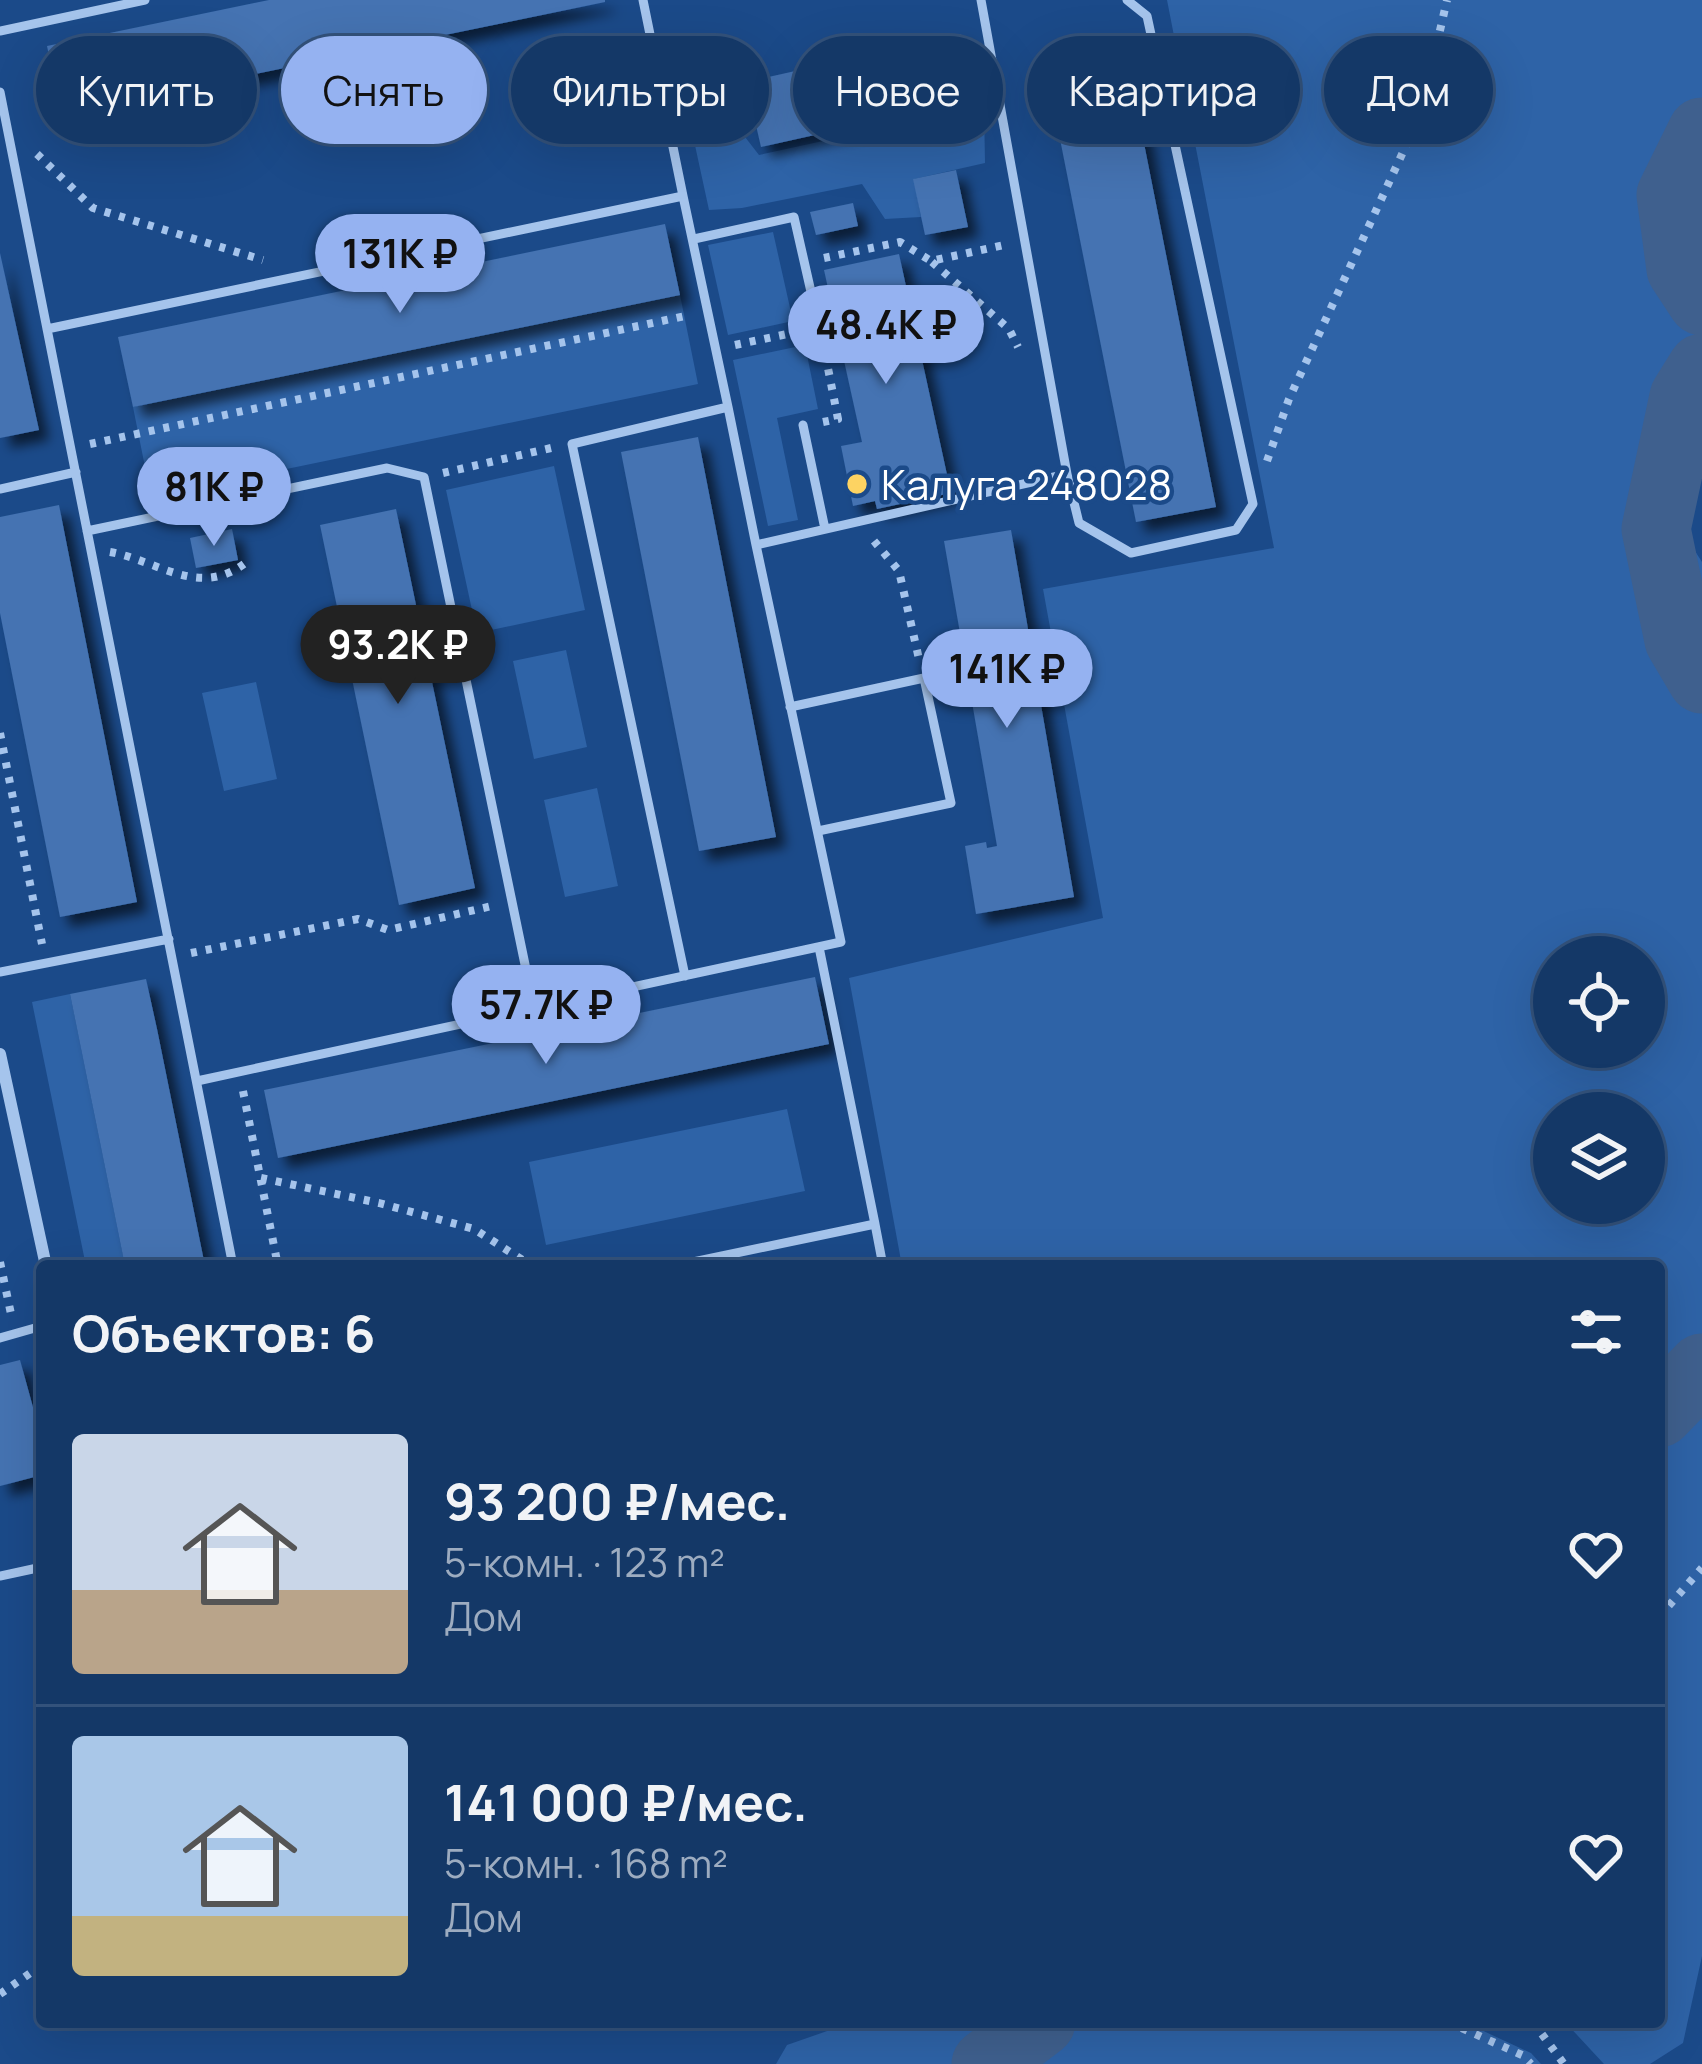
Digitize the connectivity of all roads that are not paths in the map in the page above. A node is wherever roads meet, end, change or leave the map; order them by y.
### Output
1 (145, 0) edge
2 (643, 0) edge
3 (981, 0) edge
4 (1127, 0) edge
5 (0, 31) edge
6 (0, 92) edge
7 (683, 196) junction
8 (694, 239) junction
9 (819, 327) road end
10 (47, 329) junction
11 (728, 407) junction
12 (803, 425) road end
13 (76, 472) junction
14 (1067, 474) junction
15 (0, 490) edge
16 (825, 529) junction
17 (88, 530) junction
18 (756, 545) junction
19 (790, 706) junction
20 (818, 832) junction
21 (169, 939) junction
22 (819, 947) junction
23 (0, 972) edge
24 (685, 976) junction
25 (534, 1008) junction
26 (0, 1054) edge
27 (196, 1081) junction
28 (874, 1224) junction
29 (45, 1260) edge
30 (232, 1260) edge
31 (703, 1260) edge
32 (882, 1260) edge
33 (36, 1328) edge
34 (0, 1338) edge
35 (36, 1568) edge
36 (0, 1576) edge

1 - 5 lane
2 - 7 lane
3 - 14 lane
4 - 14 lane
6 - 10 lane
7 - 8 lane
7 - 10 lane
8 - 9 lane
8 - 11 lane
10 - 13 lane
11 - 18 lane
11 - 24 lane
12 - 16 lane
13 - 15 lane
13 - 17 lane
14 - 16 lane
16 - 18 lane
17 - 21 lane
17 - 25 lane
18 - 19 lane
19 - 20 lane
19 - 20 lane
20 - 22 lane
21 - 23 lane
21 - 27 lane
22 - 24 lane
22 - 28 lane
24 - 25 lane
25 - 27 lane
26 - 29 street
27 - 30 lane
28 - 31 lane
28 - 32 lane
33 - 34 lane
35 - 36 lane

